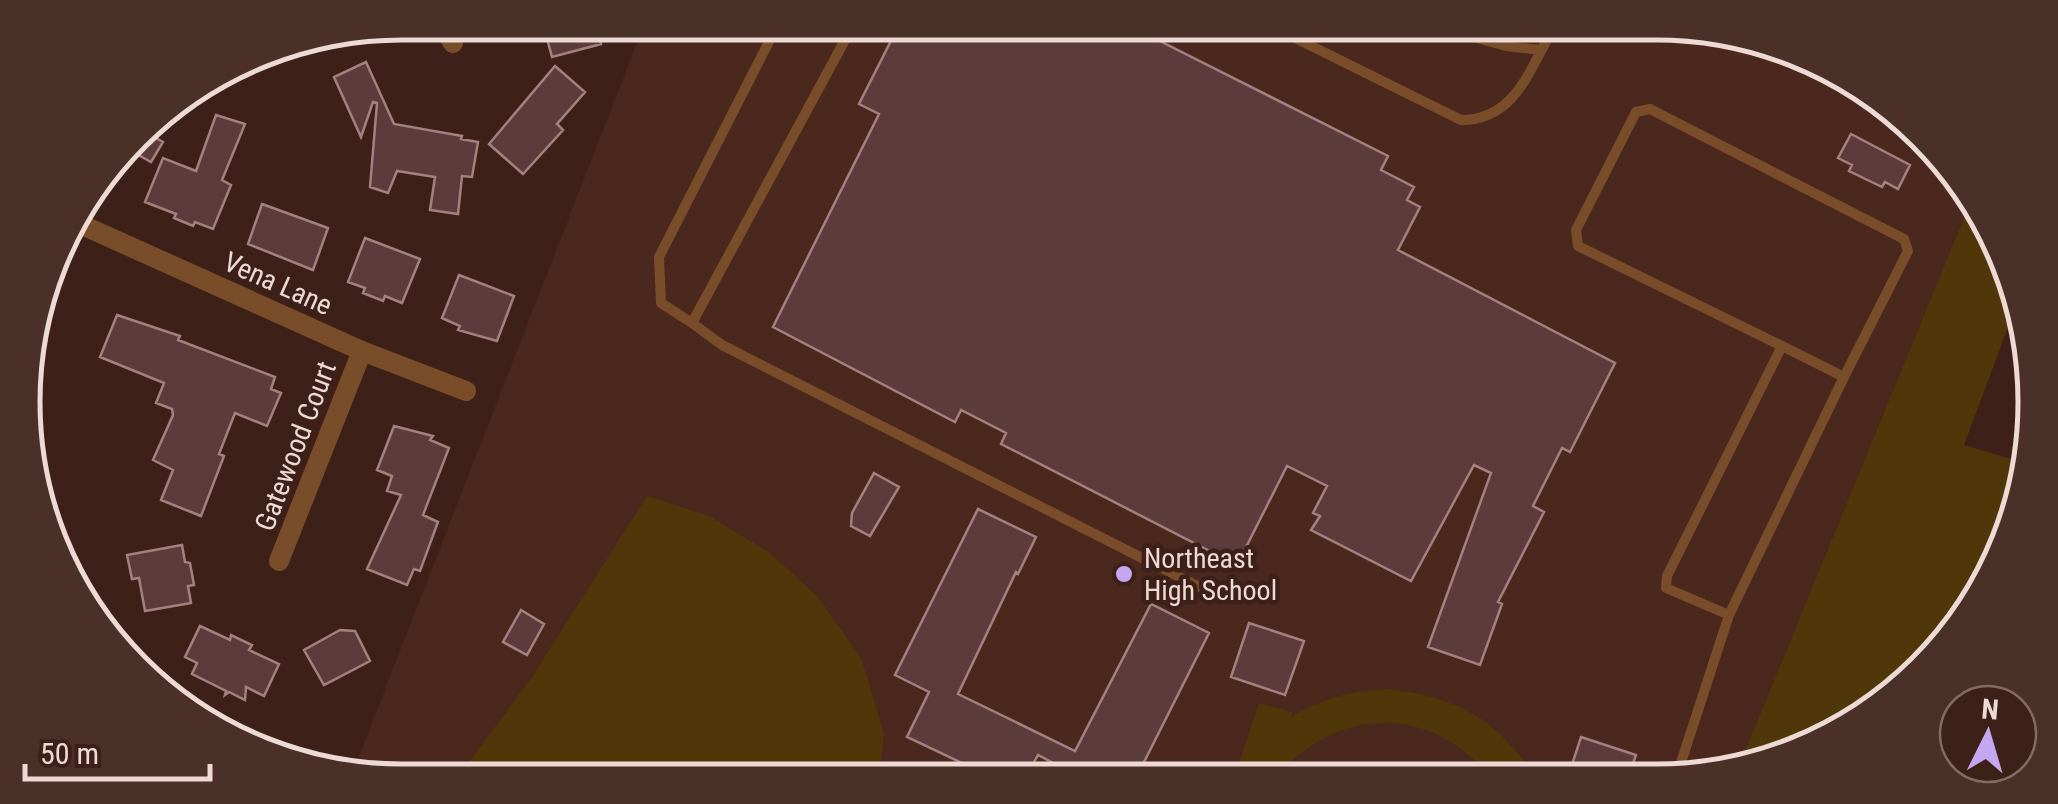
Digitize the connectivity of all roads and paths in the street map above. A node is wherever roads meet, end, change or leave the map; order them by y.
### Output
1 (451, 40) edge
2 (769, 40) edge
3 (845, 40) edge
4 (1300, 40) edge
5 (1484, 40) edge
6 (1547, 40) edge
7 (453, 43) dead end
8 (1541, 50) junction
9 (85, 226) edge
10 (692, 323) junction
11 (1782, 346) junction
12 (362, 351) junction
13 (1844, 377) junction
14 (466, 392) dead end
15 (279, 561) dead end
16 (1217, 596) dead end
17 (1729, 615) junction
18 (1681, 763) edge

1 - 7 street
2 - 10 lane
3 - 10 lane
4 - 8 lane
5 - 8 lane
6 - 8 lane
9 - 12 street, Vena Lane
10 - 16 lane
11 - 13 lane
11 - 13 lane
11 - 17 lane
12 - 14 street, Vena Lane
12 - 15 street, Gatewood Court
13 - 17 lane
17 - 18 lane

